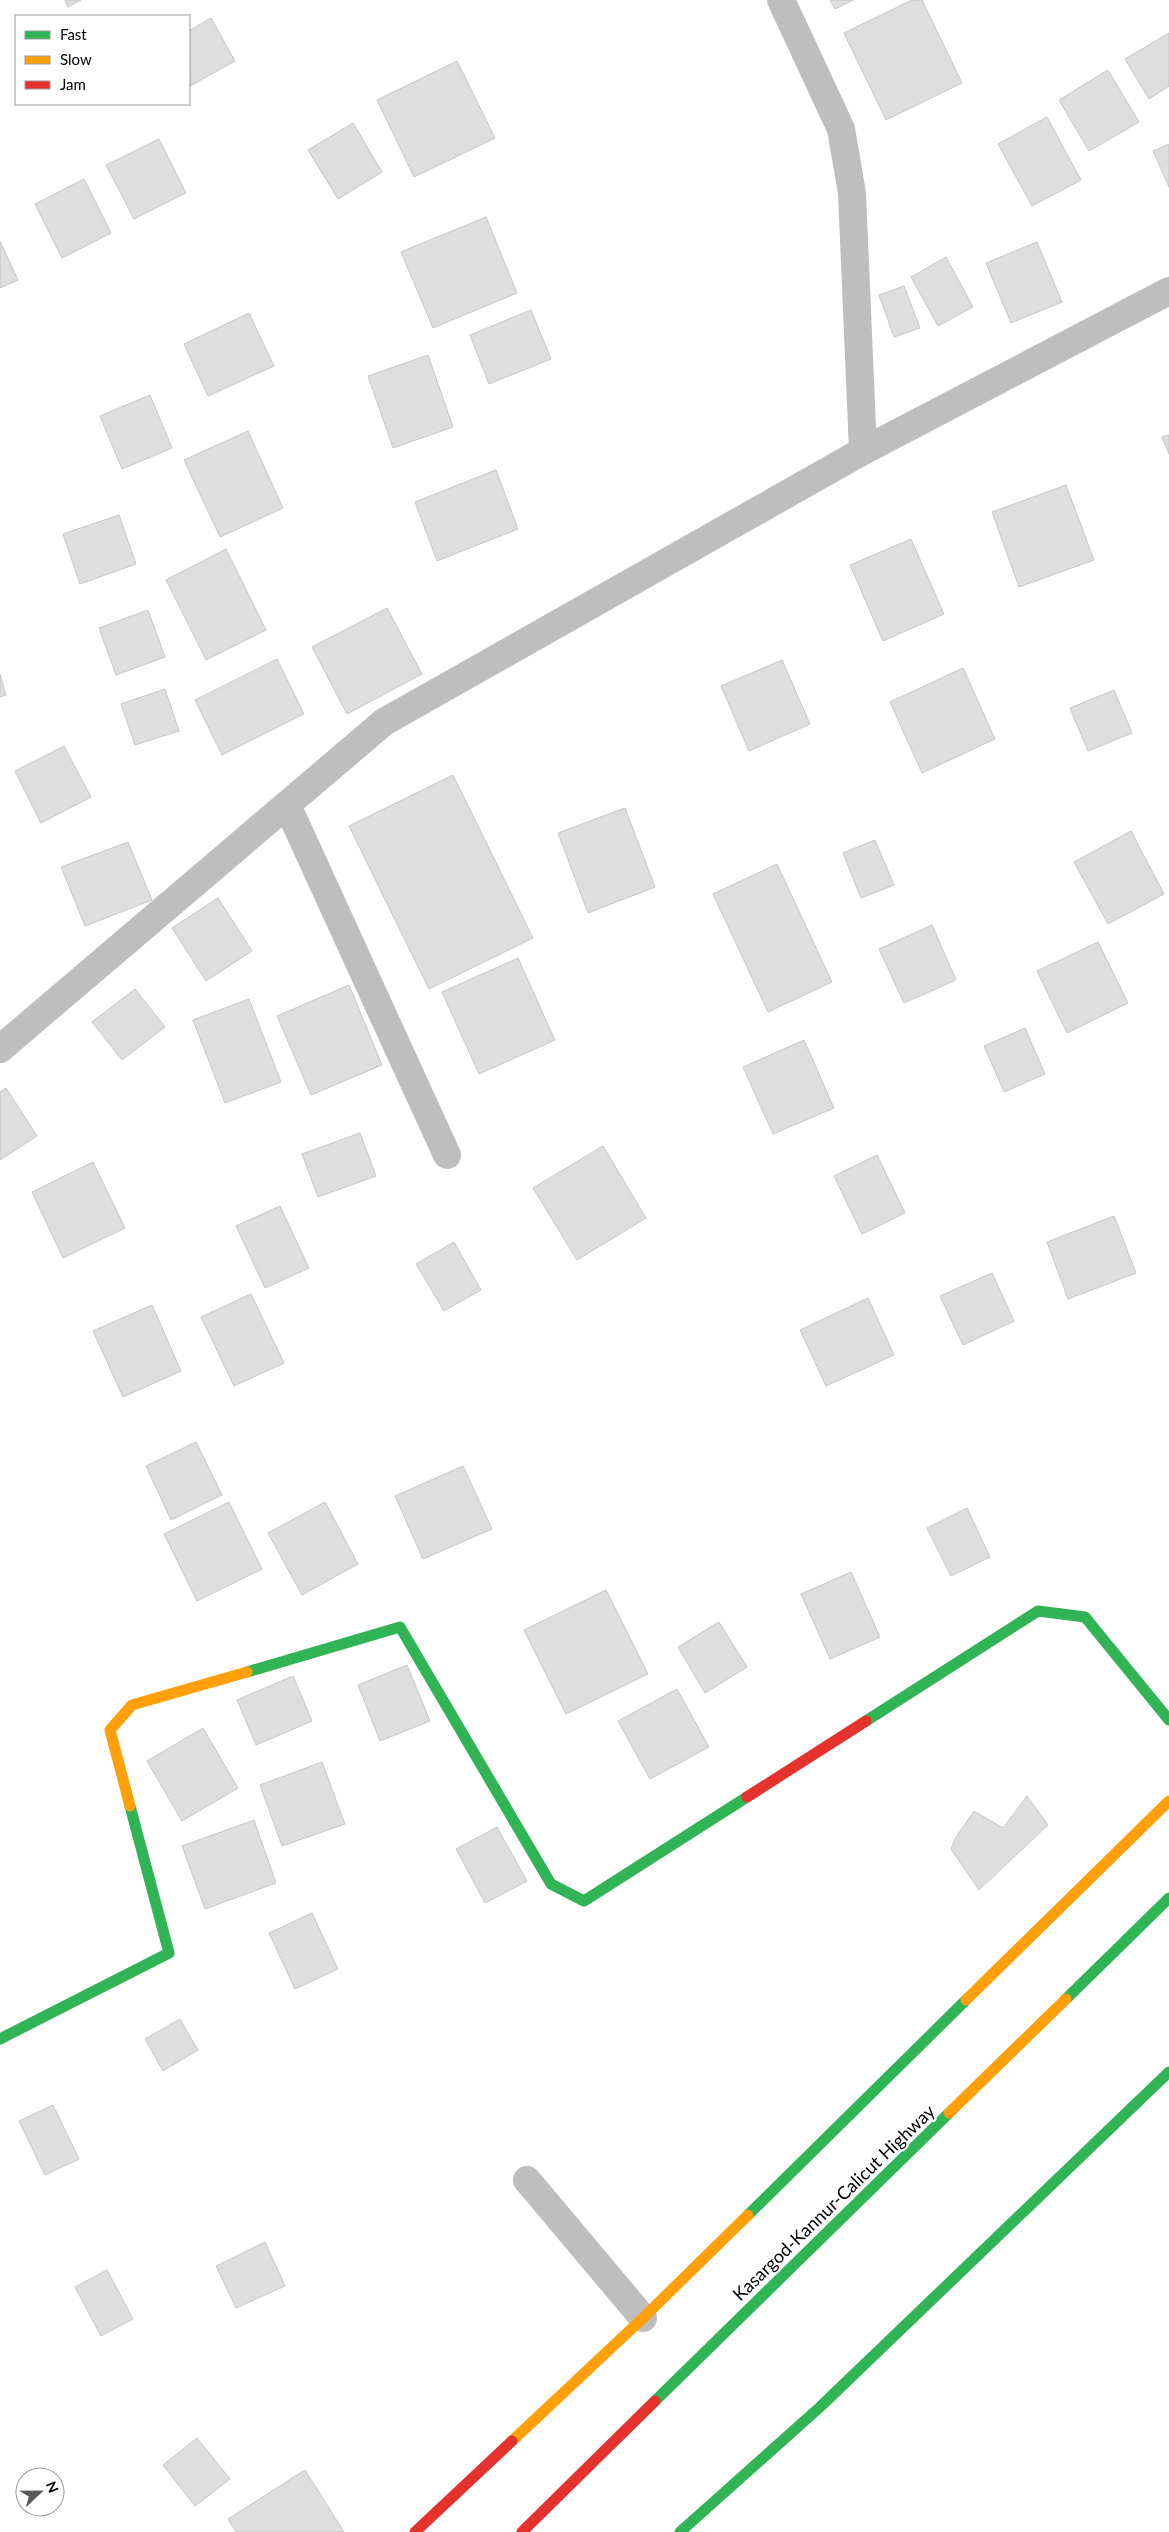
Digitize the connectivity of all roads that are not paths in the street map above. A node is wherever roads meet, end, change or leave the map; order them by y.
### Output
1 (781, 0) edge
2 (1169, 291) edge
3 (863, 451) junction
4 (287, 805) junction
5 (0, 1049) edge
6 (447, 1155) dead end
7 (1169, 1720) edge
8 (1169, 1801) edge
9 (1169, 1898) edge
10 (0, 2038) edge
11 (1169, 2072) edge
12 (527, 2180) dead end
13 (643, 2318) junction
14 (415, 2532) edge
15 (522, 2532) edge
16 (680, 2532) edge

1 - 3 street
2 - 3 street
3 - 4 street
4 - 5 street
4 - 6 street
7 - 10 main road
8 - 13 main road
9 - 15 main road, Kasargod-Kannur-Calicut Highway
11 - 16 main road
12 - 13 street
13 - 14 main road

